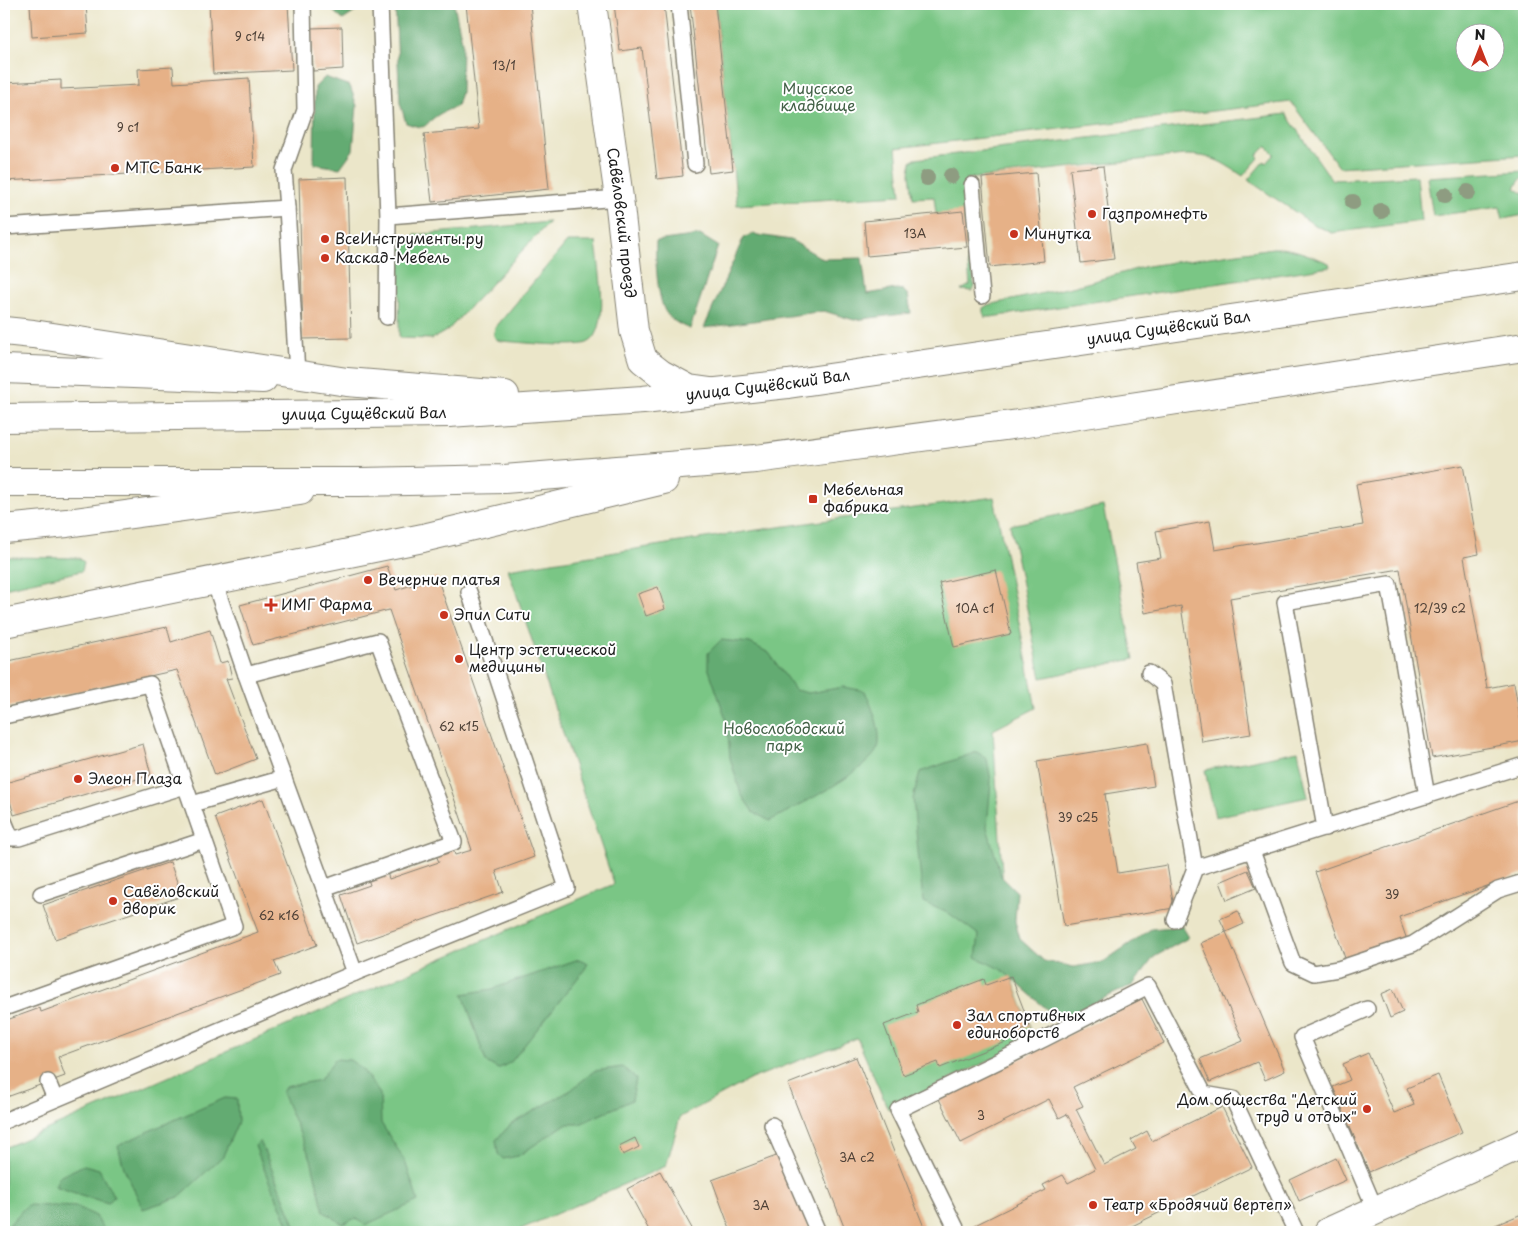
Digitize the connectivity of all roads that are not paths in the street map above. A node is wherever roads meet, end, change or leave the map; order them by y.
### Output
1 (303, 4) edge
2 (380, 4) edge
3 (592, 4) edge
4 (679, 4) edge
5 (695, 164) dead end
6 (972, 185) dead end
7 (619, 198) junction
8 (287, 208) junction
9 (388, 216) junction
10 (4, 226) edge
11 (1519, 275) edge
12 (982, 296) dead end
13 (388, 317) dead end
14 (4, 331) edge
15 (1524, 347) edge
16 (4, 370) edge
17 (298, 373) junction
18 (346, 382) junction
19 (718, 392) junction
20 (644, 400) junction
21 (4, 418) edge
22 (756, 459) junction
23 (4, 482) edge
24 (360, 482) junction
25 (4, 528) edge
26 (214, 581) junction
27 (469, 592) dead end
28 (4, 623) edge
29 (1149, 673) dead end
30 (246, 675) junction
31 (4, 716) edge
32 (1524, 765) edge
33 (284, 778) junction
34 (185, 786) junction
35 (1427, 796) junction
36 (192, 804) junction
37 (4, 821) edge
38 (1325, 828) junction
39 (204, 840) junction
40 (1252, 850) junction
41 (1195, 868) junction
42 (1524, 882) edge
43 (324, 888) junction
44 (41, 894) dead end
45 (1175, 920) dead end
46 (355, 973) junction
47 (4, 1008) edge
48 (1368, 1009) dead end
49 (48, 1082) dead end
50 (55, 1100) junction
51 (4, 1121) edge
52 (772, 1125) dead end
53 (1524, 1143) edge
54 (1376, 1210) junction
55 (818, 1232) edge
56 (958, 1232) edge
57 (1296, 1232) edge
58 (1328, 1232) edge

1 - 8 lane
2 - 9 lane
3 - 7 main road, Савёловский проезд
4 - 5 lane
6 - 12 lane
7 - 9 lane
7 - 19 main road, Савёловский проезд
8 - 10 lane
8 - 17 lane
9 - 13 lane
11 - 19 main road, улица Сущёвский Вал
14 - 17 main road
15 - 22 main road
16 - 18 main road
17 - 18 main road
18 - 20 main road
19 - 20 main road, улица Сущёвский Вал
20 - 21 main road, улица Сущёвский Вал
22 - 24 main road
22 - 26 main road
23 - 24 main road
24 - 25 main road
26 - 28 main road
26 - 30 lane
27 - 46 lane
29 - 41 lane
30 - 33 lane
30 - 43 lane
31 - 34 lane
32 - 35 lane
33 - 36 lane
33 - 43 lane
34 - 36 lane
34 - 37 lane
35 - 38 lane
35 - 38 lane
36 - 39 lane
38 - 40 lane
39 - 44 lane
39 - 47 lane
40 - 41 lane
40 - 42 lane
41 - 45 lane
43 - 46 lane
46 - 50 lane
48 - 54 lane
49 - 50 lane
50 - 51 lane
52 - 55 lane
53 - 54 main road
54 - 58 main road
56 - 57 lane

